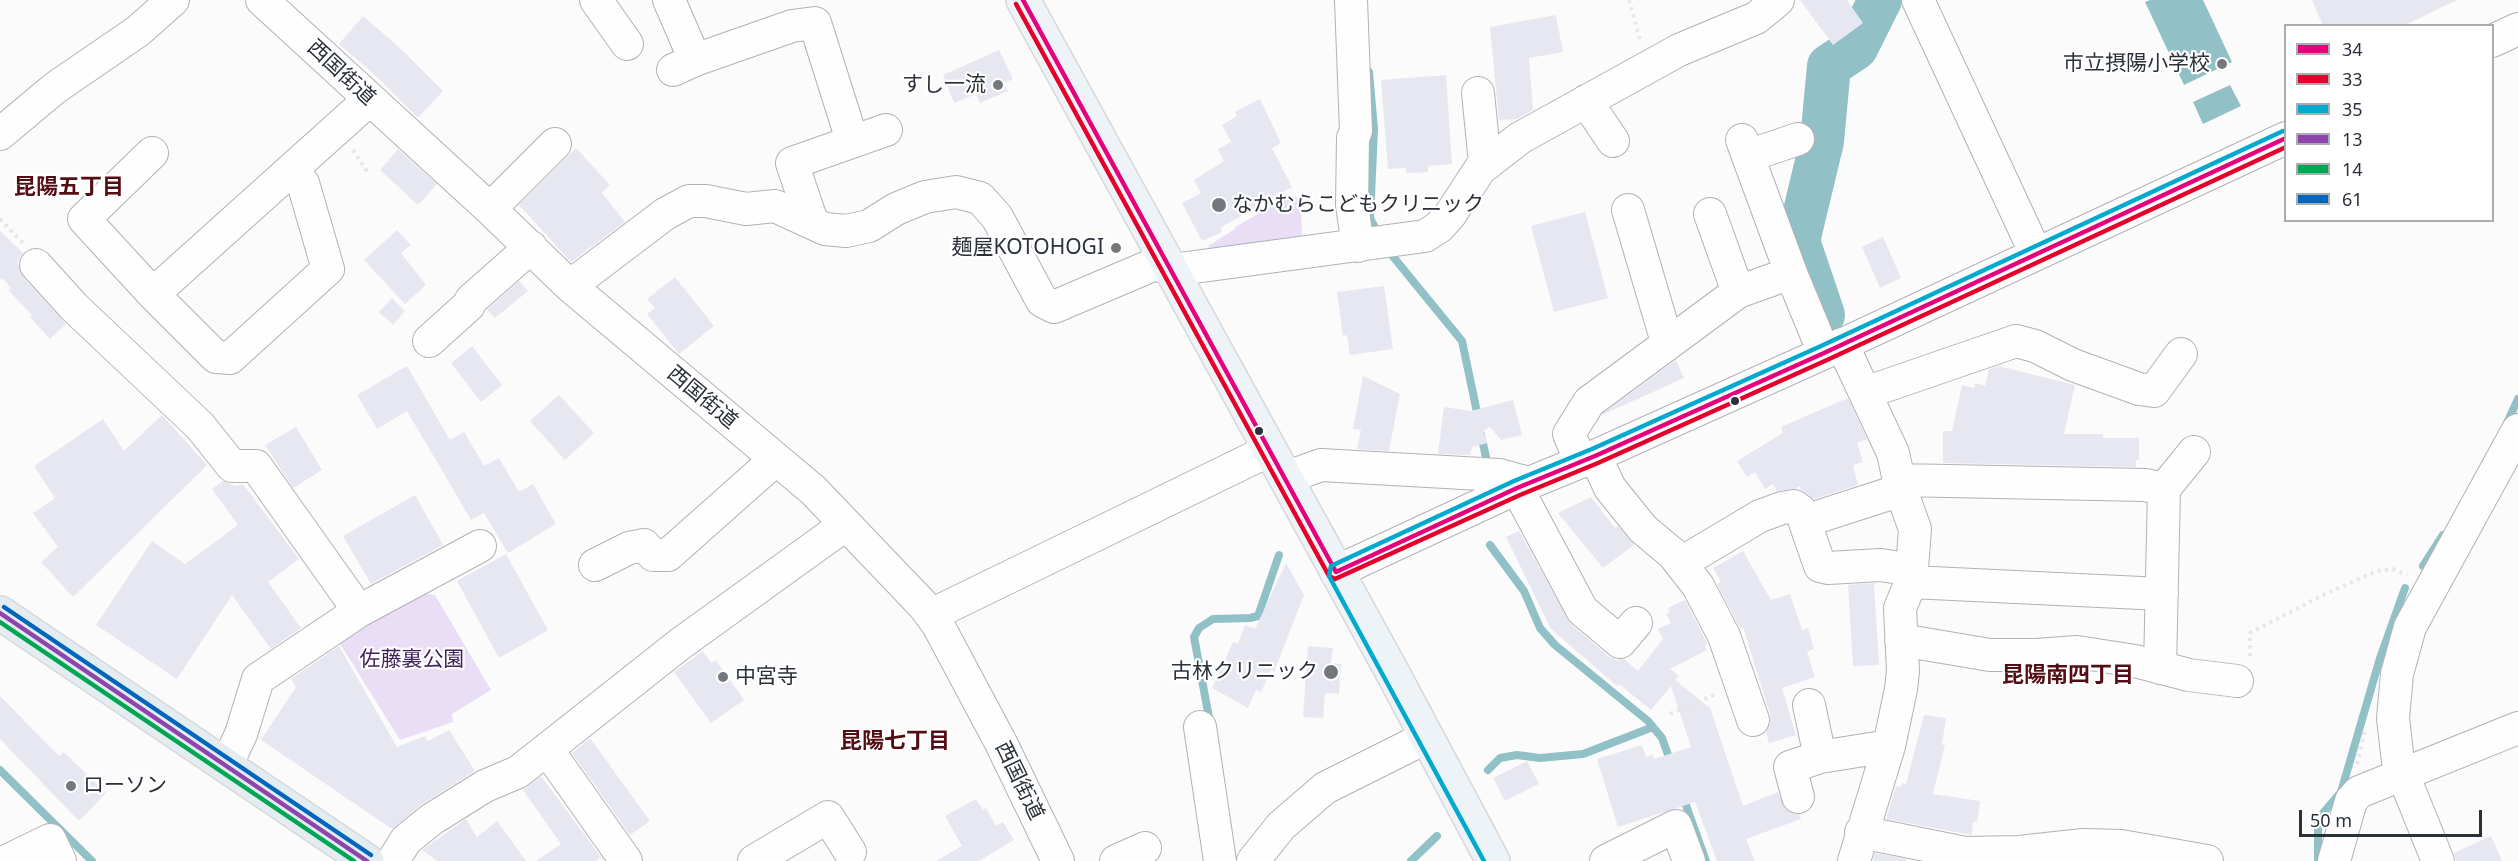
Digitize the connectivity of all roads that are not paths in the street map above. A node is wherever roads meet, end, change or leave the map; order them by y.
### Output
1 (173, 0) edge
2 (262, 0) edge
3 (669, 0) edge
4 (1351, 0) edge
5 (1778, 0) edge
6 (1918, 0) edge
7 (585, 2) edge
8 (1031, 3) edge
9 (787, 13) edge
10 (2518, 29) edge
11 (2494, 41) edge
12 (627, 44) dead end
13 (1478, 93) dead end
14 (370, 99) junction
15 (1586, 101) junction
16 (2, 130) edge
17 (886, 130) dead end
18 (1798, 139) dead end
19 (2284, 139) edge
20 (852, 140) junction
21 (1613, 141) dead end
22 (555, 144) dead end
23 (152, 153) dead end
24 (1487, 164) junction
25 (290, 171) junction
26 (490, 209) junction
27 (1710, 214) dead end
28 (812, 222) junction
29 (1626, 225) dead end
30 (1358, 246) junction
31 (531, 247) junction
32 (2036, 254) junction
33 (36, 265) dead end
34 (1172, 270) junction
35 (1791, 273) junction
36 (570, 286) junction
37 (1738, 292) junction
38 (153, 294) junction
39 (429, 341) dead end
40 (1667, 342) junction
41 (1833, 348) junction
42 (2181, 354) dead end
43 (1865, 393) junction
44 (2518, 430) edge
45 (2194, 452) dead end
46 (1588, 459) junction
47 (775, 460) junction
48 (1278, 464) junction
49 (1900, 485) junction
50 (1523, 486) junction
51 (2164, 489) junction
52 (1804, 521) junction
53 (845, 525) junction
54 (480, 546) dead end
55 (1681, 562) junction
56 (595, 565) dead end
57 (1336, 572) junction
58 (1911, 576) junction
59 (2162, 594) junction
60 (359, 611) junction
61 (0, 613) edge
62 (931, 615) junction
63 (1636, 623) dead end
64 (1901, 640) junction
65 (2160, 668) junction
66 (2237, 681) road end
67 (1809, 705) dead end
68 (1753, 720) dead end
69 (1200, 728) dead end
70 (2518, 728) edge
71 (1427, 737) junction
72 (1890, 746) junction
73 (547, 749) junction
74 (1820, 757) junction
75 (226, 766) junction
76 (2403, 776) junction
77 (1798, 797) dead end
78 (1858, 846) edge
79 (1145, 848) dead end
80 (850, 852) dead end
81 (1255, 860) edge
82 (7, 861) edge
83 (60, 861) edge
84 (367, 861) edge
85 (393, 861) edge
86 (626, 861) edge
87 (754, 861) edge
88 (1058, 861) edge
89 (1116, 861) edge
90 (1220, 861) edge
91 (1493, 861) edge
92 (1606, 861) edge
93 (1689, 861) edge
94 (2207, 861) edge
95 (2334, 861) edge
96 (2438, 861) edge

1 - 16 street
2 - 14 street, 西国街道
3 - 9 street
4 - 30 street
5 - 15 street
6 - 32 street
7 - 12 street
8 - 34 main road
9 - 20 street
10 - 11 street
13 - 24 street
14 - 25 street
14 - 26 street, 西国街道
15 - 21 street
15 - 24 street
17 - 20 street
18 - 35 street
19 - 32 street
20 - 28 street
22 - 26 street
23 - 38 street
24 - 30 street
25 - 38 street
25 - 38 street
26 - 31 street, 西国街道
27 - 37 street
28 - 34 street
28 - 36 street
29 - 40 street
30 - 34 street
31 - 36 street, 西国街道
31 - 39 street
32 - 41 street
33 - 60 street
34 - 48 main road
35 - 37 street
35 - 41 street
36 - 47 street, 西国街道
37 - 40 street
40 - 46 street
41 - 43 street
41 - 46 street
42 - 43 street
43 - 49 street
44 - 76 street
45 - 51 street
46 - 50 street
46 - 55 street
47 - 53 street, 西国街道
47 - 56 street
48 - 50 street
48 - 57 main road
48 - 62 street
49 - 51 street
49 - 52 street
49 - 58 street
50 - 57 street
50 - 63 street
51 - 59 street
52 - 55 street
52 - 58 street
53 - 62 street, 西国街道
53 - 73 street
54 - 60 street
55 - 68 street
57 - 71 main road
58 - 59 street
58 - 64 street
59 - 65 street
60 - 75 street
61 - 75 highway
62 - 88 street, 西国街道
64 - 65 street
64 - 72 street
65 - 66 street
67 - 74 street
69 - 90 street
70 - 76 street
71 - 81 street
71 - 91 main road
72 - 74 street
72 - 78 street
73 - 85 street
73 - 86 street
74 - 77 street
75 - 84 highway
76 - 95 street
76 - 96 street
78 - 94 street
79 - 89 street
80 - 87 street
82 - 83 street
92 - 93 street

